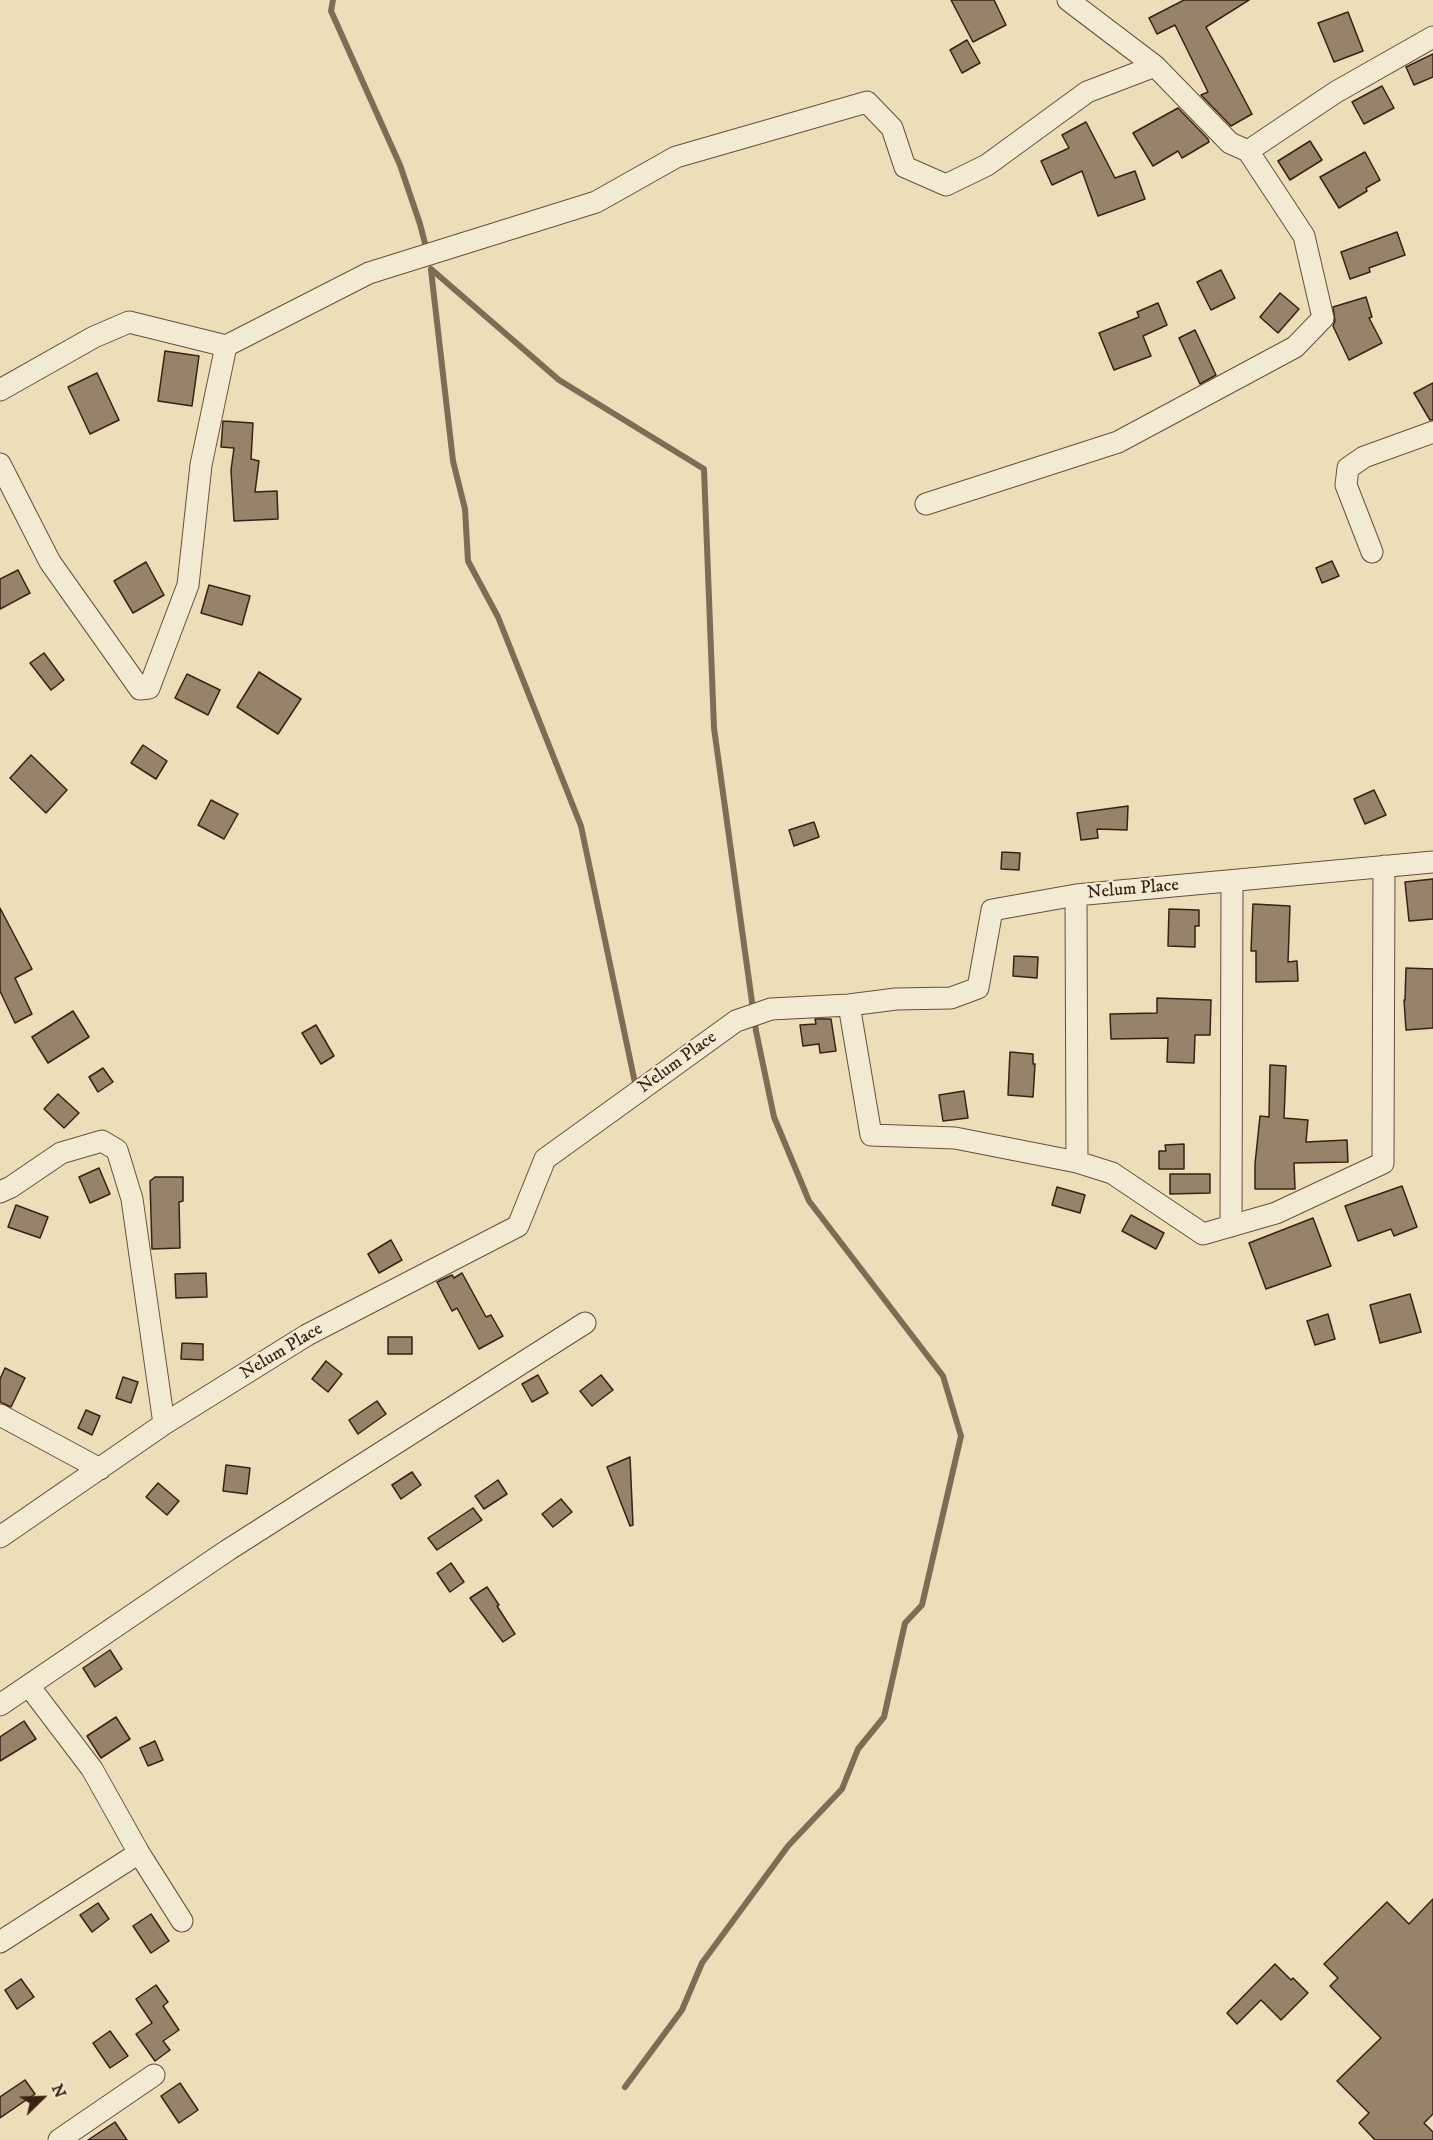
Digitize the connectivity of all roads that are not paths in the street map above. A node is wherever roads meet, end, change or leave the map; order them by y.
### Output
1 (1068, 0) edge
2 (1433, 37) edge
3 (1155, 66) junction
4 (1248, 151) junction
5 (226, 346) junction
6 (0, 390) edge
7 (1433, 432) edge
8 (0, 464) edge
9 (926, 504) dead end
10 (1372, 552) dead end
11 (1433, 862) edge
12 (1384, 866) junction
13 (1233, 881) junction
14 (1076, 895) junction
15 (849, 1005) junction
16 (1077, 1162) junction
17 (0, 1192) edge
18 (1231, 1226) junction
19 (585, 1323) dead end
20 (0, 1415) edge
21 (164, 1424) junction
22 (100, 1469) junction
23 (0, 1537) edge
24 (29, 1686) junction
25 (0, 1705) edge
26 (139, 1853) junction
27 (182, 1921) dead end
28 (0, 1941) edge
29 (154, 2075) dead end
30 (58, 2140) edge

1 - 3 street
2 - 4 street
3 - 4 street
3 - 5 street
4 - 9 street
5 - 6 street
5 - 8 street
7 - 10 street
11 - 12 street, Nelum Place
12 - 13 street, Nelum Place
12 - 18 street
13 - 14 street, Nelum Place
13 - 18 street
14 - 15 street, Nelum Place
14 - 16 street
15 - 16 street
15 - 21 street, Nelum Place
16 - 18 street
17 - 21 street
19 - 24 street
20 - 22 street
21 - 22 street, Nelum Place
22 - 23 street, Nelum Place
24 - 25 street
24 - 26 street
26 - 27 street
26 - 28 street
29 - 30 street

